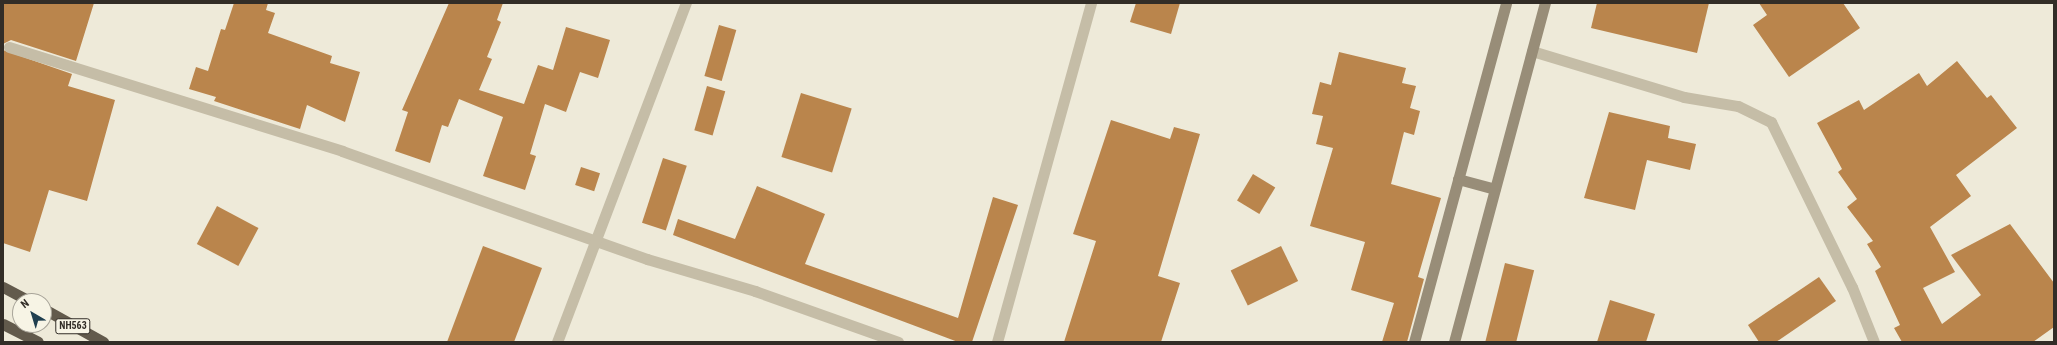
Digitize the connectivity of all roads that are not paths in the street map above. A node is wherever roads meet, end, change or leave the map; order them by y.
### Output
1 (686, 3) edge
2 (1091, 3) edge
3 (1506, 3) edge
4 (1545, 3) edge
5 (9, 47) dead end
6 (1532, 51) junction
7 (1458, 179) junction
8 (1495, 189) junction
9 (596, 240) junction
10 (3, 287) edge
11 (14, 293) edge
12 (52, 313) edge
13 (3, 324) edge
14 (38, 342) edge
15 (103, 342) edge
16 (557, 342) edge
17 (898, 342) edge
18 (997, 342) edge
19 (1414, 342) edge
20 (1454, 342) edge
21 (1874, 342) edge

1 - 9 street
2 - 18 street
3 - 7 main road
4 - 6 main road
5 - 9 street
6 - 8 main road
6 - 21 street
7 - 8 main road
7 - 19 main road
8 - 20 main road
9 - 16 street
9 - 17 street
10 - 11 highway
12 - 15 highway, NH563
13 - 14 highway

